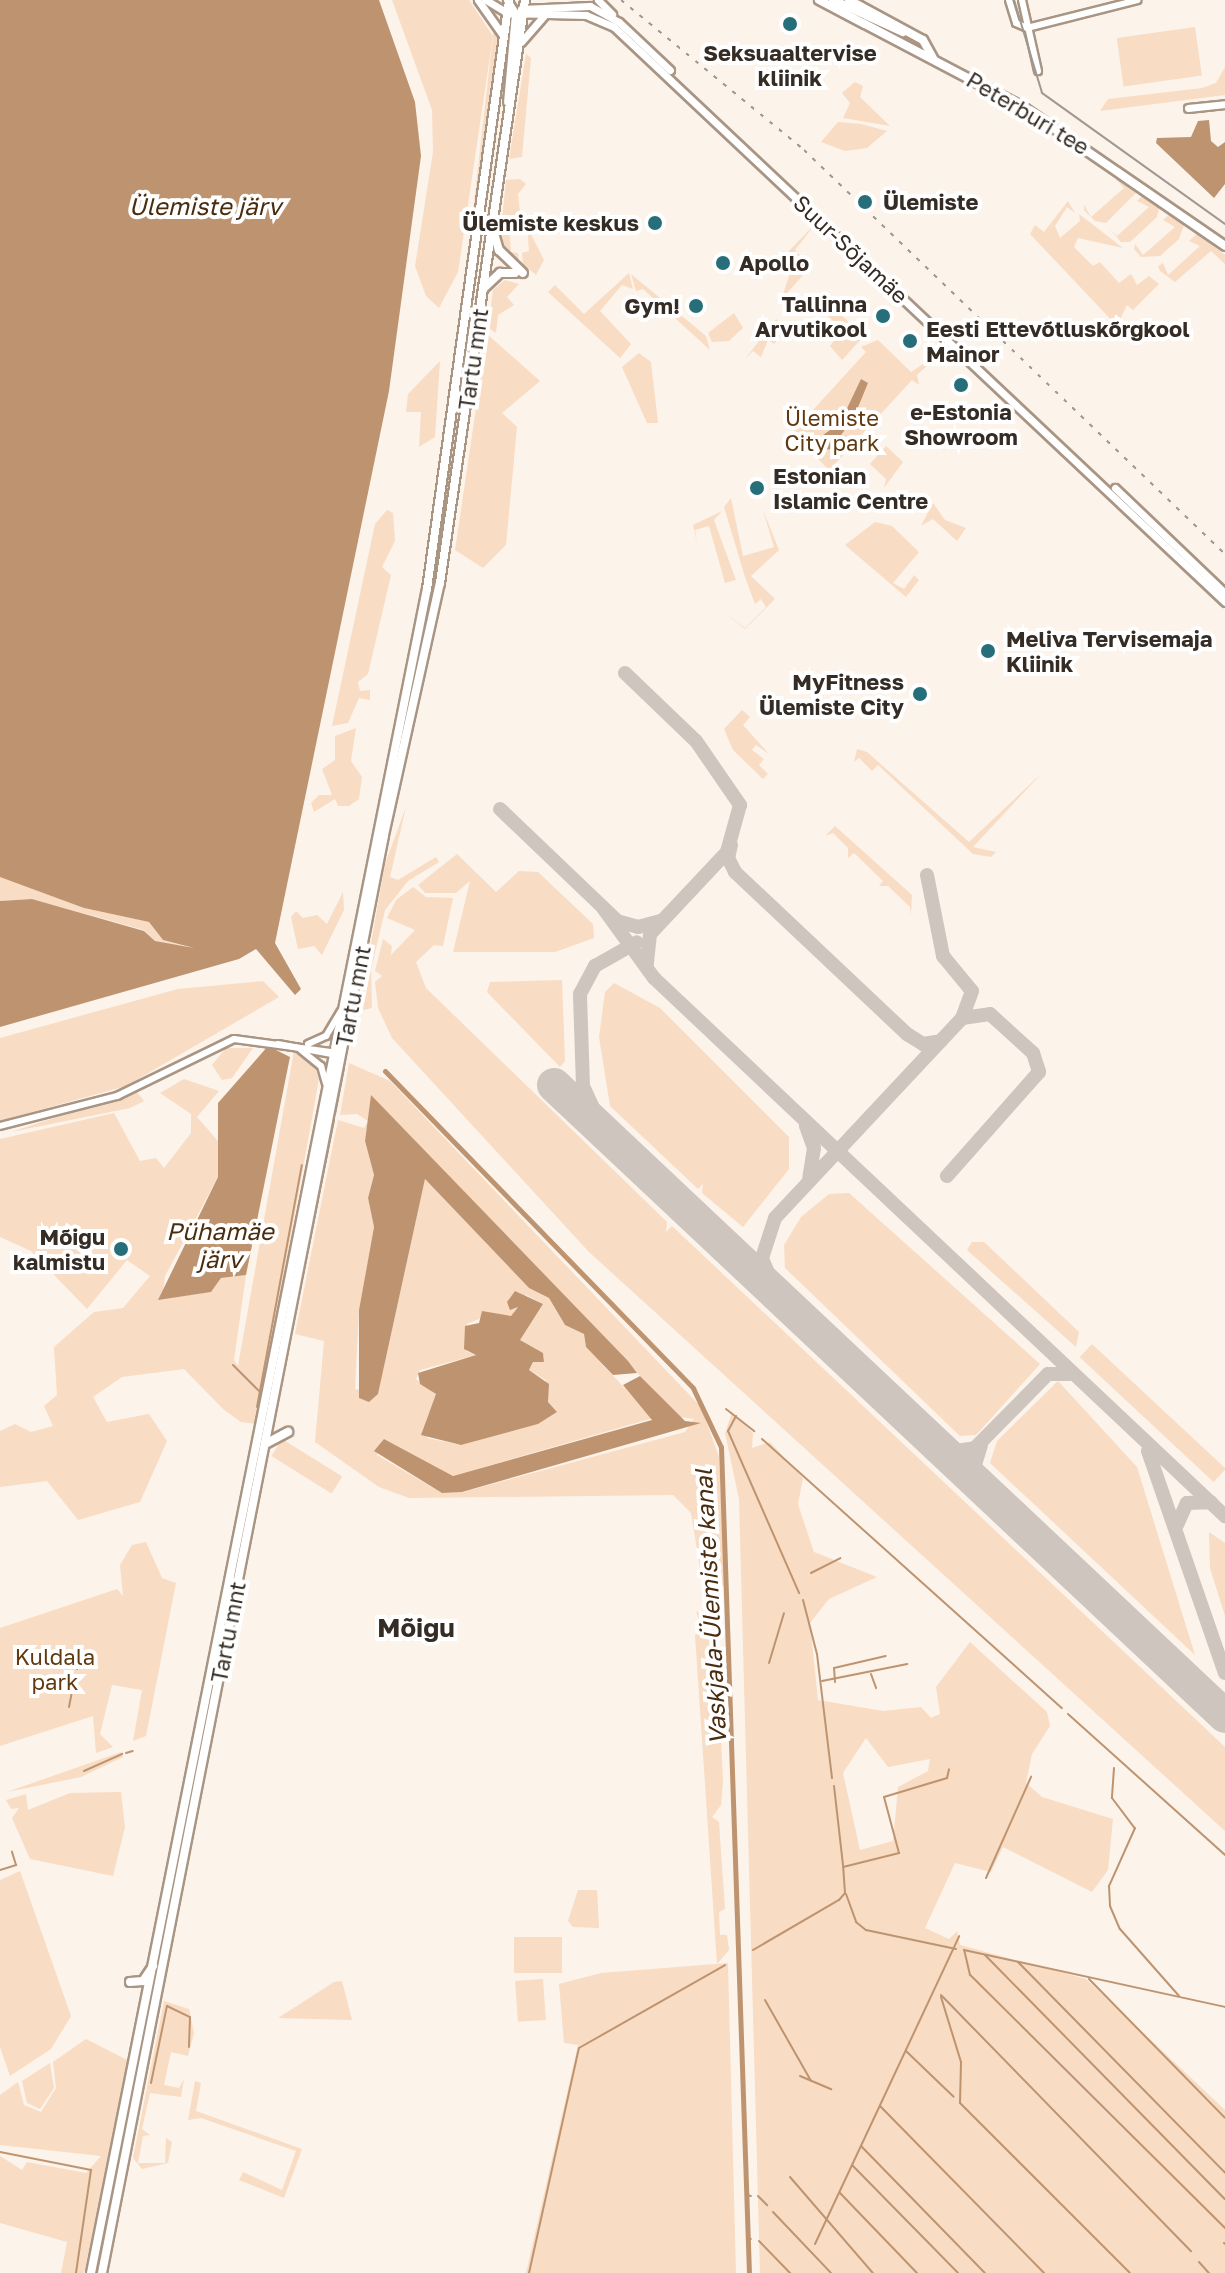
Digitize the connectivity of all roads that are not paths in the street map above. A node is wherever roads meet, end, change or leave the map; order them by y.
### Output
1 (478, 0) edge
2 (486, 0) edge
3 (565, 0) edge
4 (598, 0) edge
5 (819, 0) edge
6 (833, 0) edge
7 (849, 0) edge
8 (1009, 0) edge
9 (1022, 0) edge
10 (1138, 0) edge
11 (575, 2) junction
12 (515, 8) edge
13 (546, 15) junction
14 (619, 22) junction
15 (1024, 27) junction
16 (919, 38) junction
17 (504, 39) junction
18 (518, 48) junction
19 (934, 59) junction
20 (1038, 71) dead end
21 (670, 74) junction
22 (507, 102) junction
23 (1225, 104) edge
24 (1188, 108) dead end
25 (493, 225) junction
26 (479, 244) junction
27 (1225, 246) edge
28 (488, 260) junction
29 (476, 266) junction
30 (484, 288) junction
31 (1112, 490) junction
32 (1225, 593) edge
33 (1225, 602) edge
34 (341, 1011) junction
35 (262, 1040) junction
36 (306, 1044) junction
37 (298, 1049) junction
38 (335, 1053) junction
39 (326, 1083) junction
40 (0, 1126) edge
41 (288, 1432) dead end
42 (264, 1447) junction
43 (158, 1955) junction
44 (130, 1982) dead end
45 (157, 1988) junction
46 (91, 2273) edge
47 (102, 2273) edge

1 - 17 main road
2 - 12 main road
3 - 11 main road, Suur-Sõjamäe
4 - 14 main road
5 - 19 highway, Peterburi tee
6 - 16 highway
7 - 16 highway
8 - 15 street
9 - 15 street
10 - 15 street
11 - 12 main road
11 - 14 main road, Suur-Sõjamäe
12 - 13 main road, Suur-Sõjamäe
12 - 17 highway, Tartu mnt
12 - 18 highway, Tartu mnt
12 - 22 main road
13 - 18 main road
13 - 21 main road, Suur-Sõjamäe
14 - 21 main road, Suur-Sõjamäe
15 - 20 street
16 - 19 highway
17 - 26 highway, Tartu mnt
18 - 22 highway, Tartu mnt
19 - 27 highway, Peterburi tee
21 - 31 main road, Suur-Sõjamäe
22 - 25 highway, Tartu mnt
23 - 24 main road
25 - 28 highway, Tartu mnt
25 - 30 highway
26 - 28 highway
26 - 29 highway, Tartu mnt
28 - 29 highway
28 - 30 highway, Tartu mnt
29 - 34 highway, Tartu mnt
30 - 38 highway, Tartu mnt
31 - 32 main road, Suur-Sõjamäe
31 - 33 main road, Suur-Sõjamäe
34 - 36 street
34 - 38 highway, Tartu mnt
35 - 36 street
35 - 37 street
35 - 40 street
36 - 38 street
37 - 38 street
37 - 39 street
38 - 39 highway, Tartu mnt
38 - 42 highway, Tartu mnt
39 - 43 highway, Tartu mnt
41 - 42 highway
42 - 45 highway, Tartu mnt
43 - 44 highway
43 - 45 highway, Tartu mnt
45 - 46 highway
45 - 47 highway

